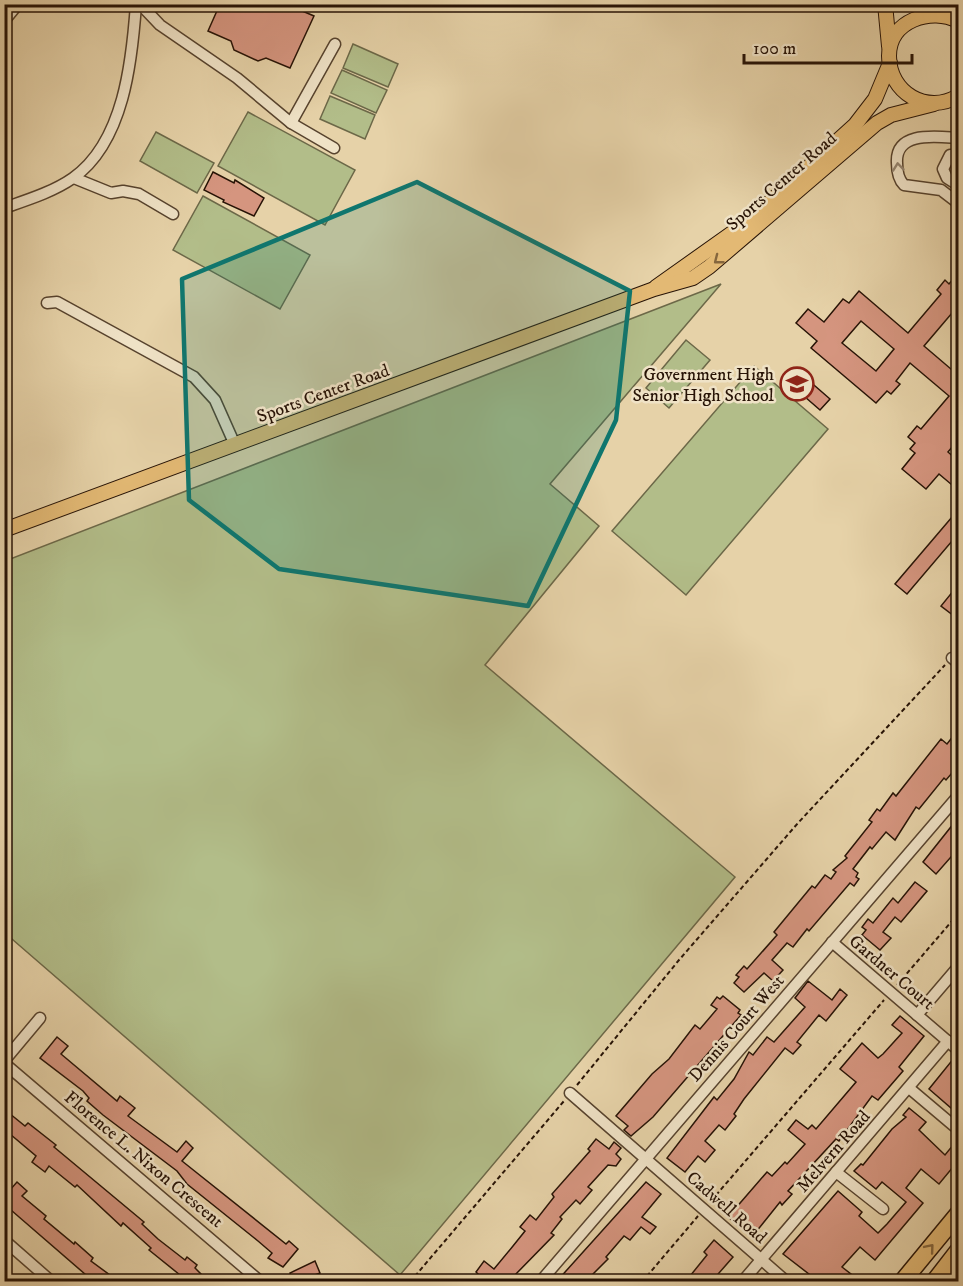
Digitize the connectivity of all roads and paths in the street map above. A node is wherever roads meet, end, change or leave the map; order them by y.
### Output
1 (18, 4) edge
2 (135, 4) edge
3 (140, 4) edge
4 (885, 4) edge
5 (914, 4) edge
6 (958, 9) edge
7 (941, 14) junction
8 (4, 21) edge
9 (958, 21) edge
10 (335, 44) dead end
11 (889, 58) junction
12 (958, 96) edge
13 (938, 103) junction
14 (958, 105) edge
15 (291, 123) junction
16 (958, 138) edge
17 (334, 148) dead end
18 (958, 154) edge
19 (74, 178) junction
20 (958, 185) edge
21 (958, 203) edge
22 (4, 208) edge
23 (173, 214) dead end
24 (654, 289) junction
25 (47, 303) dead end
26 (235, 445) junction
27 (4, 531) edge
28 (955, 661) edge
29 (958, 796) edge
30 (958, 914) edge
31 (832, 942) junction
32 (958, 967) edge
33 (891, 992) junction
34 (917, 1015) junction
35 (40, 1018) dead end
36 (948, 1041) junction
37 (958, 1050) edge
38 (4, 1062) edge
39 (909, 1088) junction
40 (570, 1093) junction
41 (954, 1126) dead end
42 (646, 1158) junction
43 (836, 1172) junction
44 (704, 1209) junction
45 (883, 1209) dead end
46 (958, 1214) edge
47 (4, 1240) edge
48 (958, 1251) edge
49 (762, 1259) junction
50 (52, 1281) edge
51 (261, 1281) edge
52 (410, 1281) edge
53 (540, 1281) edge
54 (642, 1281) edge
55 (742, 1281) edge
56 (787, 1281) edge
57 (902, 1281) edge
58 (934, 1281) edge

1 - 8 street
2 - 19 street
3 - 15 street
4 - 11 main road
5 - 7 main road
6 - 7 street
7 - 9 main road
7 - 11 main road, Sports Center Road
10 - 15 street
11 - 13 main road
11 - 24 main road, Sports Center Road
12 - 13 main road
13 - 14 main road
13 -> 24 main road, Sports Center Road
15 - 17 street
21 -> 16 street
18 - 20 street
19 - 22 street
19 - 23 street
24 - 26 main road, Sports Center Road
25 - 26 street
26 - 27 main road, Sports Center Road
28 - 40 path
29 - 31 street, Dennis Court West
30 - 33 path
31 - 33 street, Gardner Court
31 - 42 street, Dennis Court West
32 - 34 street
33 - 34 street, Gardner Court
33 - 44 path
34 - 36 street, Gardner Court
35 - 38 street
36 - 37 street, Gardner Court
36 - 39 street, Melvern Road
38 - 51 street, Florence L. Nixon Crescent
39 - 41 street
39 - 43 street, Melvern Road
40 - 42 street, Cadwell Road
40 - 52 path
42 - 44 street, Cadwell Road
42 - 53 street, Dennis Court West
43 - 45 street
43 - 49 street, Melvern Road
44 - 49 street, Cadwell Road
44 - 54 path
57 -> 46 highway
47 - 50 street
48 - 58 highway
49 - 55 street, Melvern Road
49 - 56 street, Cadwell Road

